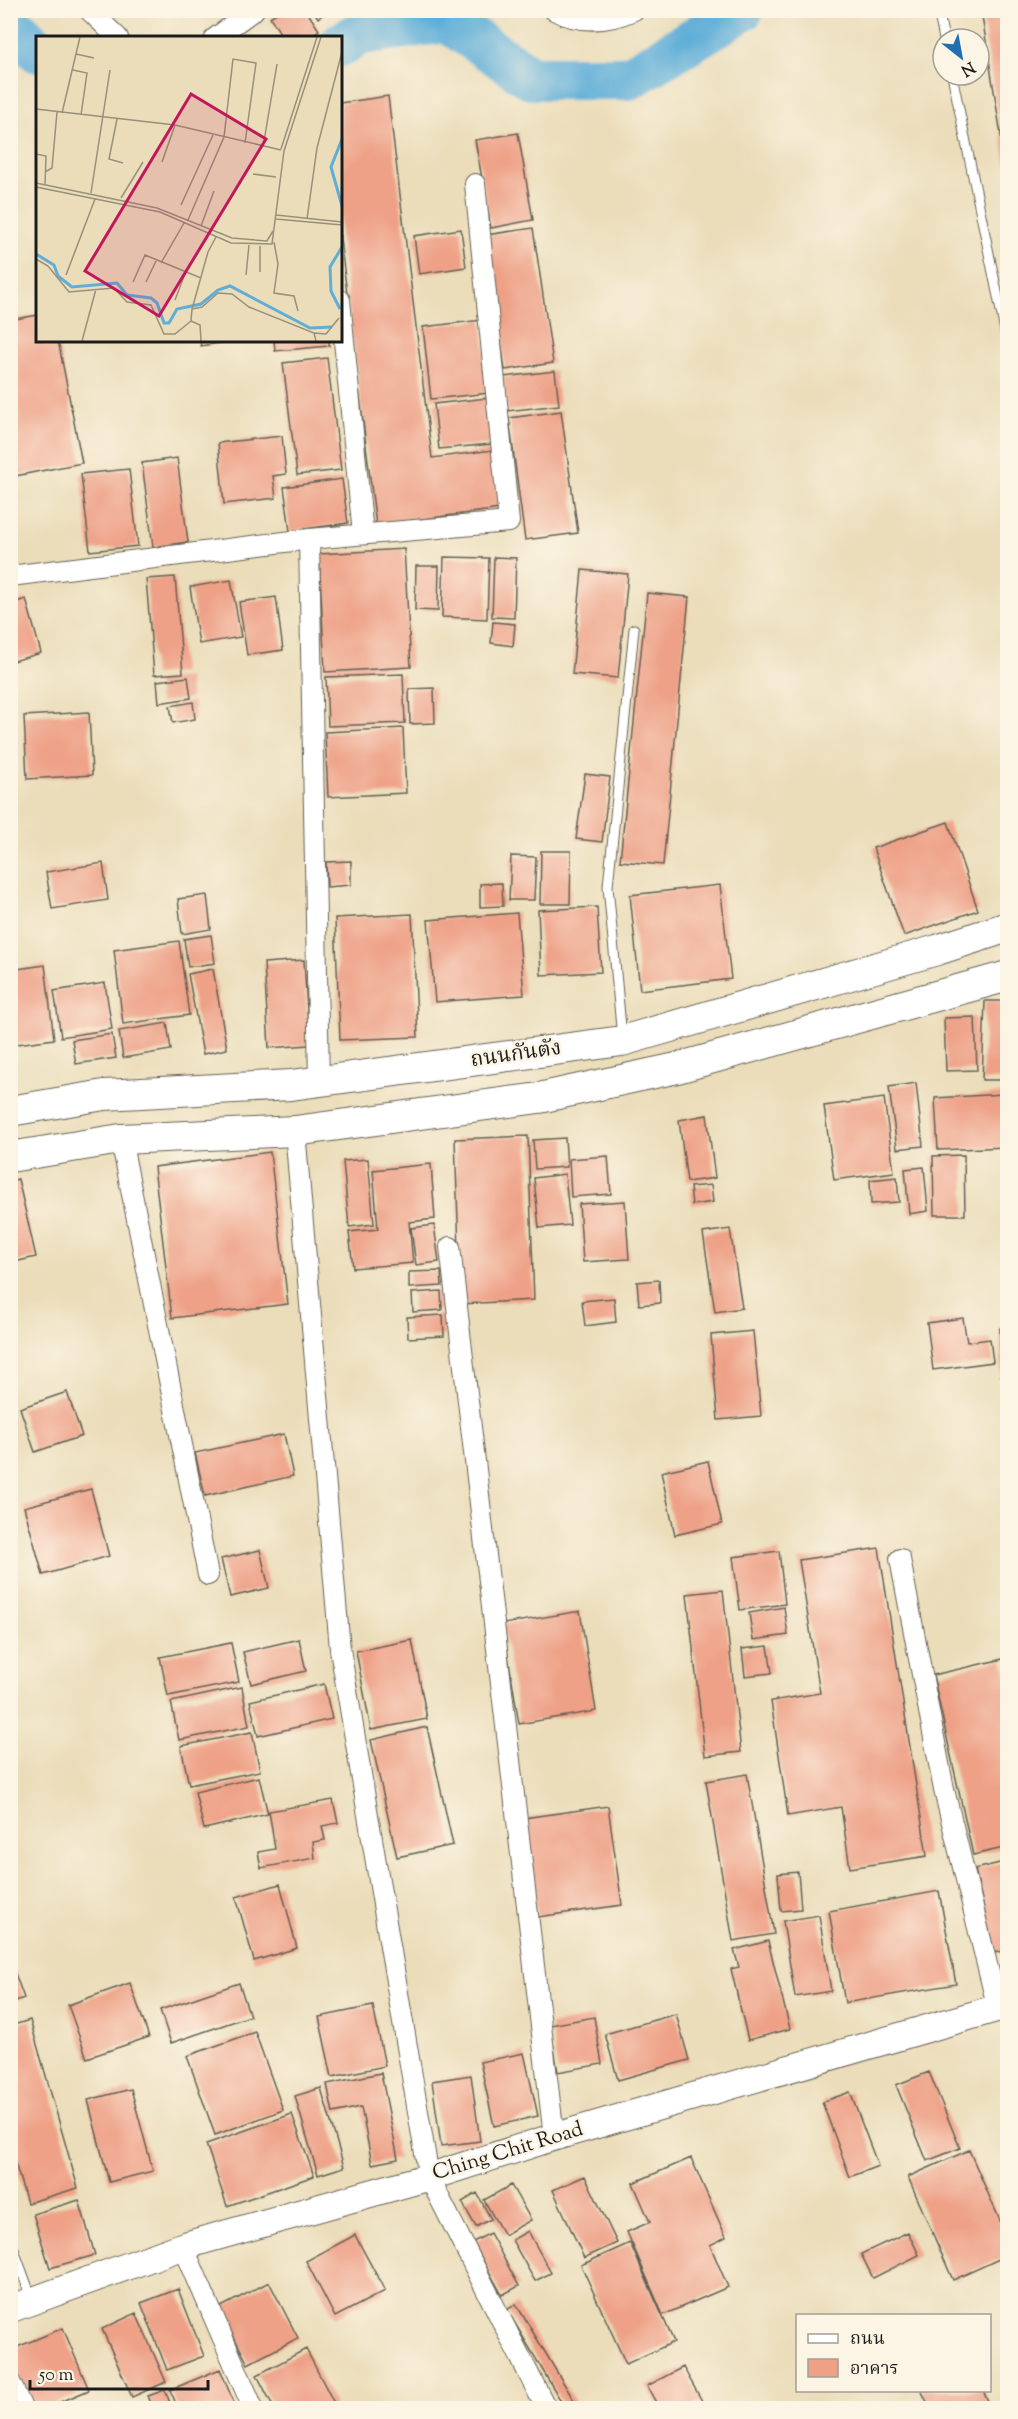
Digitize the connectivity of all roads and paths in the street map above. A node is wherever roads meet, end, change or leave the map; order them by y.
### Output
1 (88, 10) edge
2 (255, 10) edge
3 (554, 10) edge
4 (634, 10) edge
5 (938, 10) edge
6 (942, 27) edge
7 (116, 36) edge
8 (218, 36) edge
9 (954, 87) edge
10 (475, 184) dead end
11 (342, 320) edge
12 (1008, 345) edge
13 (363, 534) junction
14 (309, 539) junction
15 (10, 576) edge
16 (634, 628) dead end
17 (1008, 927) edge
18 (1008, 976) edge
19 (764, 1000) junction
20 (622, 1041) junction
21 (774, 1042) junction
22 (305, 1084) junction
23 (10, 1111) edge
24 (295, 1131) junction
25 (121, 1139) junction
26 (10, 1157) edge
27 (450, 1246) dead end
28 (900, 1559) dead end
29 (208, 1575) dead end
30 (1003, 2007) edge
31 (554, 2137) junction
32 (429, 2177) junction
33 (10, 2239) edge
34 (183, 2246) junction
35 (21, 2304) edge
36 (10, 2382) edge
37 (22, 2409) edge
38 (253, 2409) edge
39 (546, 2409) edge

1 - 7 street
2 - 8 street
3 - 4 street
5 - 6 lane
9 - 12 lane
10 - 13 street
11 - 13 street
13 - 14 street
14 - 15 street
14 - 22 street
16 - 20 lane
17 - 19 main road, ถนนกันตัง
18 - 21 main road, ถนนกันตัง
19 - 20 main road, ถนนกันตัง
19 - 21 main road
20 - 22 main road, ถนนกันตัง
21 - 24 main road, ถนนกันตัง
22 - 23 main road, ถนนกันตัง
22 - 24 main road
24 - 25 main road, ถนนกันตัง
24 - 32 street
25 - 26 main road, ถนนกันตัง
25 - 29 street
27 - 31 street
28 - 30 street
30 - 31 street, Ching Chit Road
31 - 32 street, Ching Chit Road
32 - 34 street, Ching Chit Road
32 - 39 street
33 - 35 lane
34 - 35 street, Ching Chit Road
34 - 38 street
36 - 37 street

